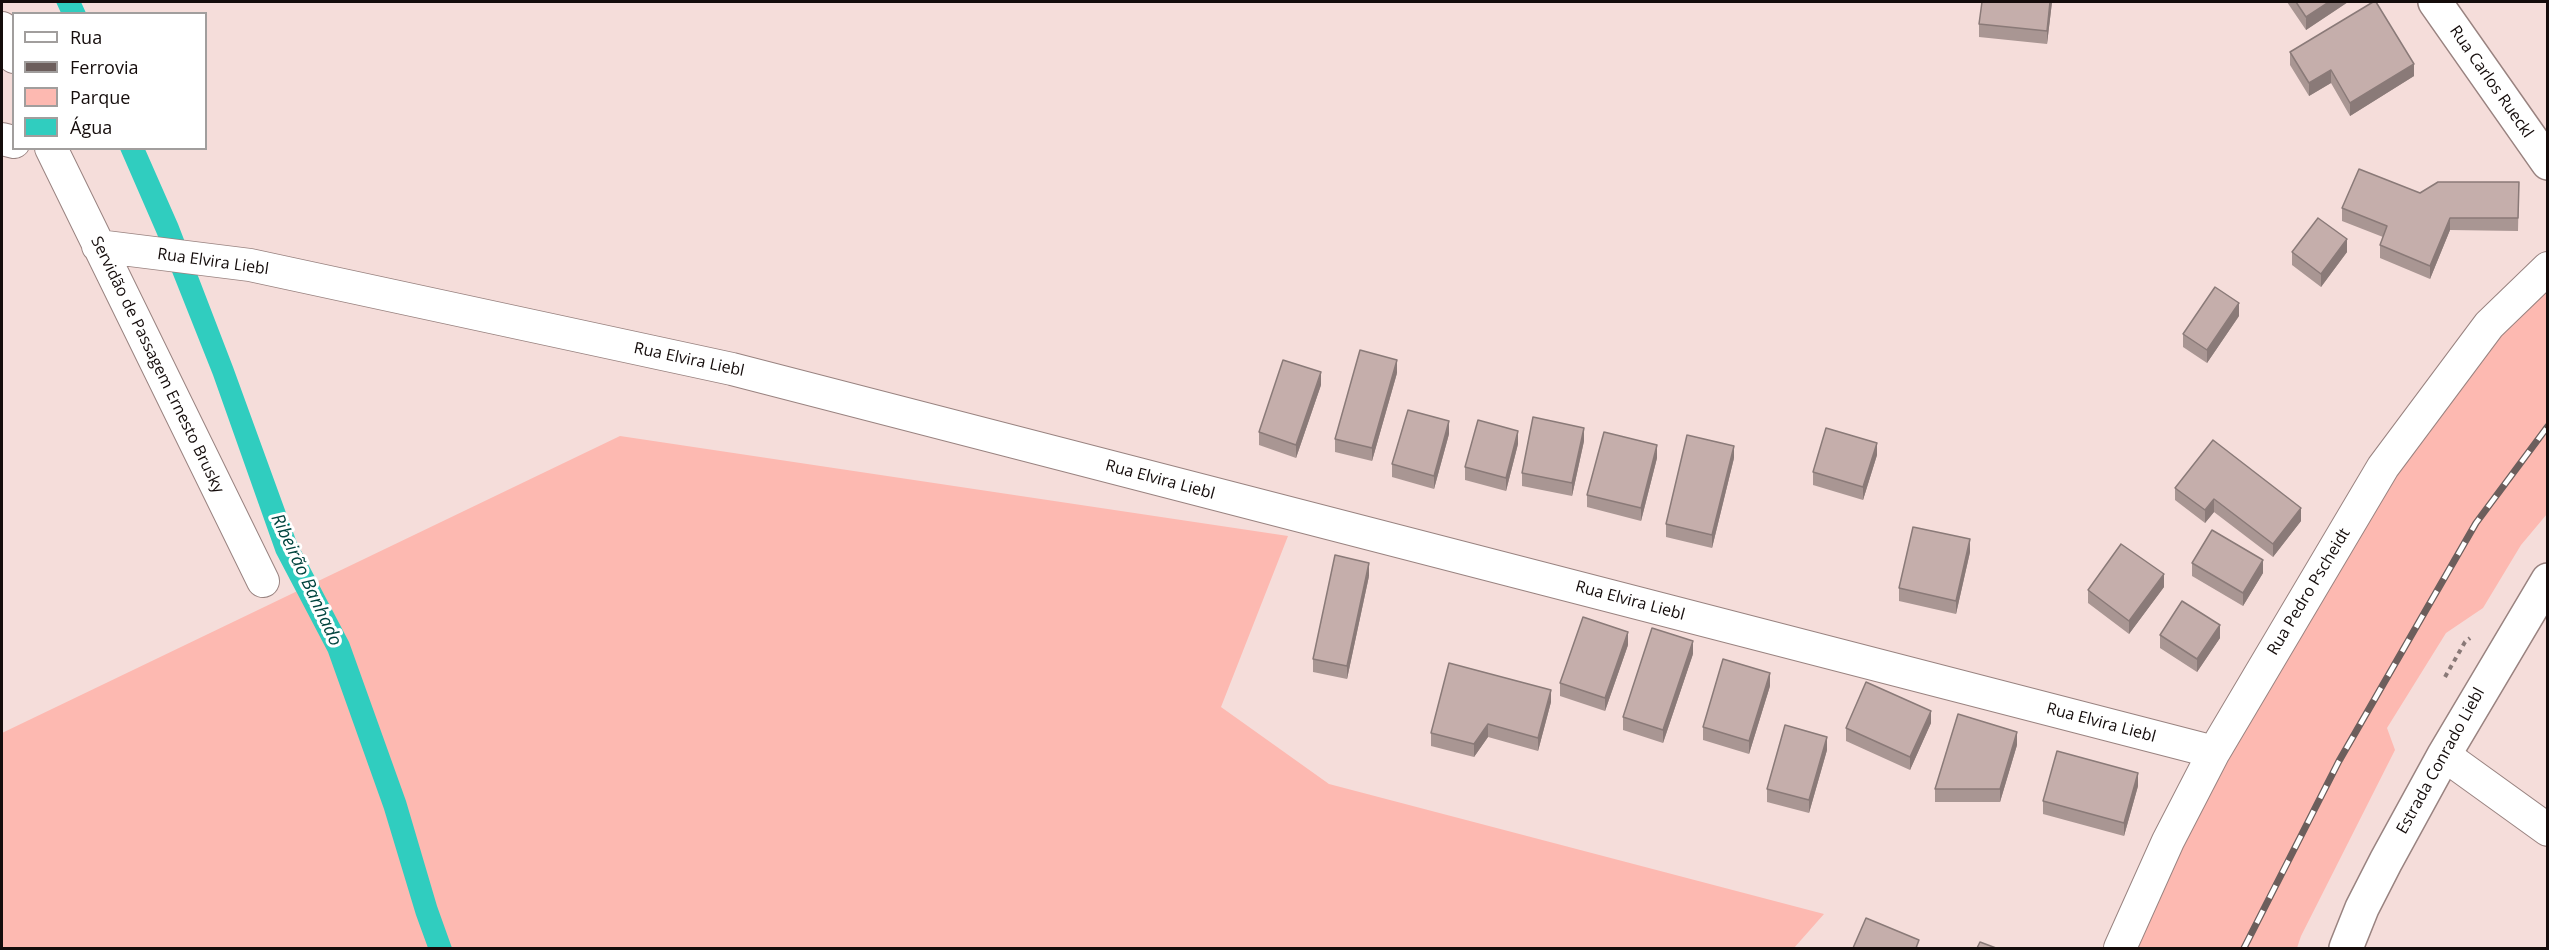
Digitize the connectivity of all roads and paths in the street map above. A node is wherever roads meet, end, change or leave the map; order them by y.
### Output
1 (2435, 2) edge
2 (2, 27) edge
3 (12, 52) edge
4 (50, 150) edge
5 (2547, 160) edge
6 (98, 246) junction
7 (2547, 268) edge
8 (2547, 580) edge
9 (263, 581) dead end
10 (2214, 752) junction
11 (2444, 755) junction
12 (2547, 830) edge
13 (2120, 948) edge
14 (2346, 948) edge

1 - 5 main road, Rua Carlos Rueckl
2 - 3 street
4 - 6 street, Servidão de Passagem Ernesto Brusky
6 - 9 street, Servidão de Passagem Ernesto Brusky
6 - 10 street, Rua Elvira Liebl
7 - 10 street, Rua Pedro Pscheidt
8 - 11 main road, Estrada Conrado Liebl
10 - 13 street, Rua Pedro Pscheidt
11 - 12 street
11 - 14 main road, Estrada Conrado Liebl

